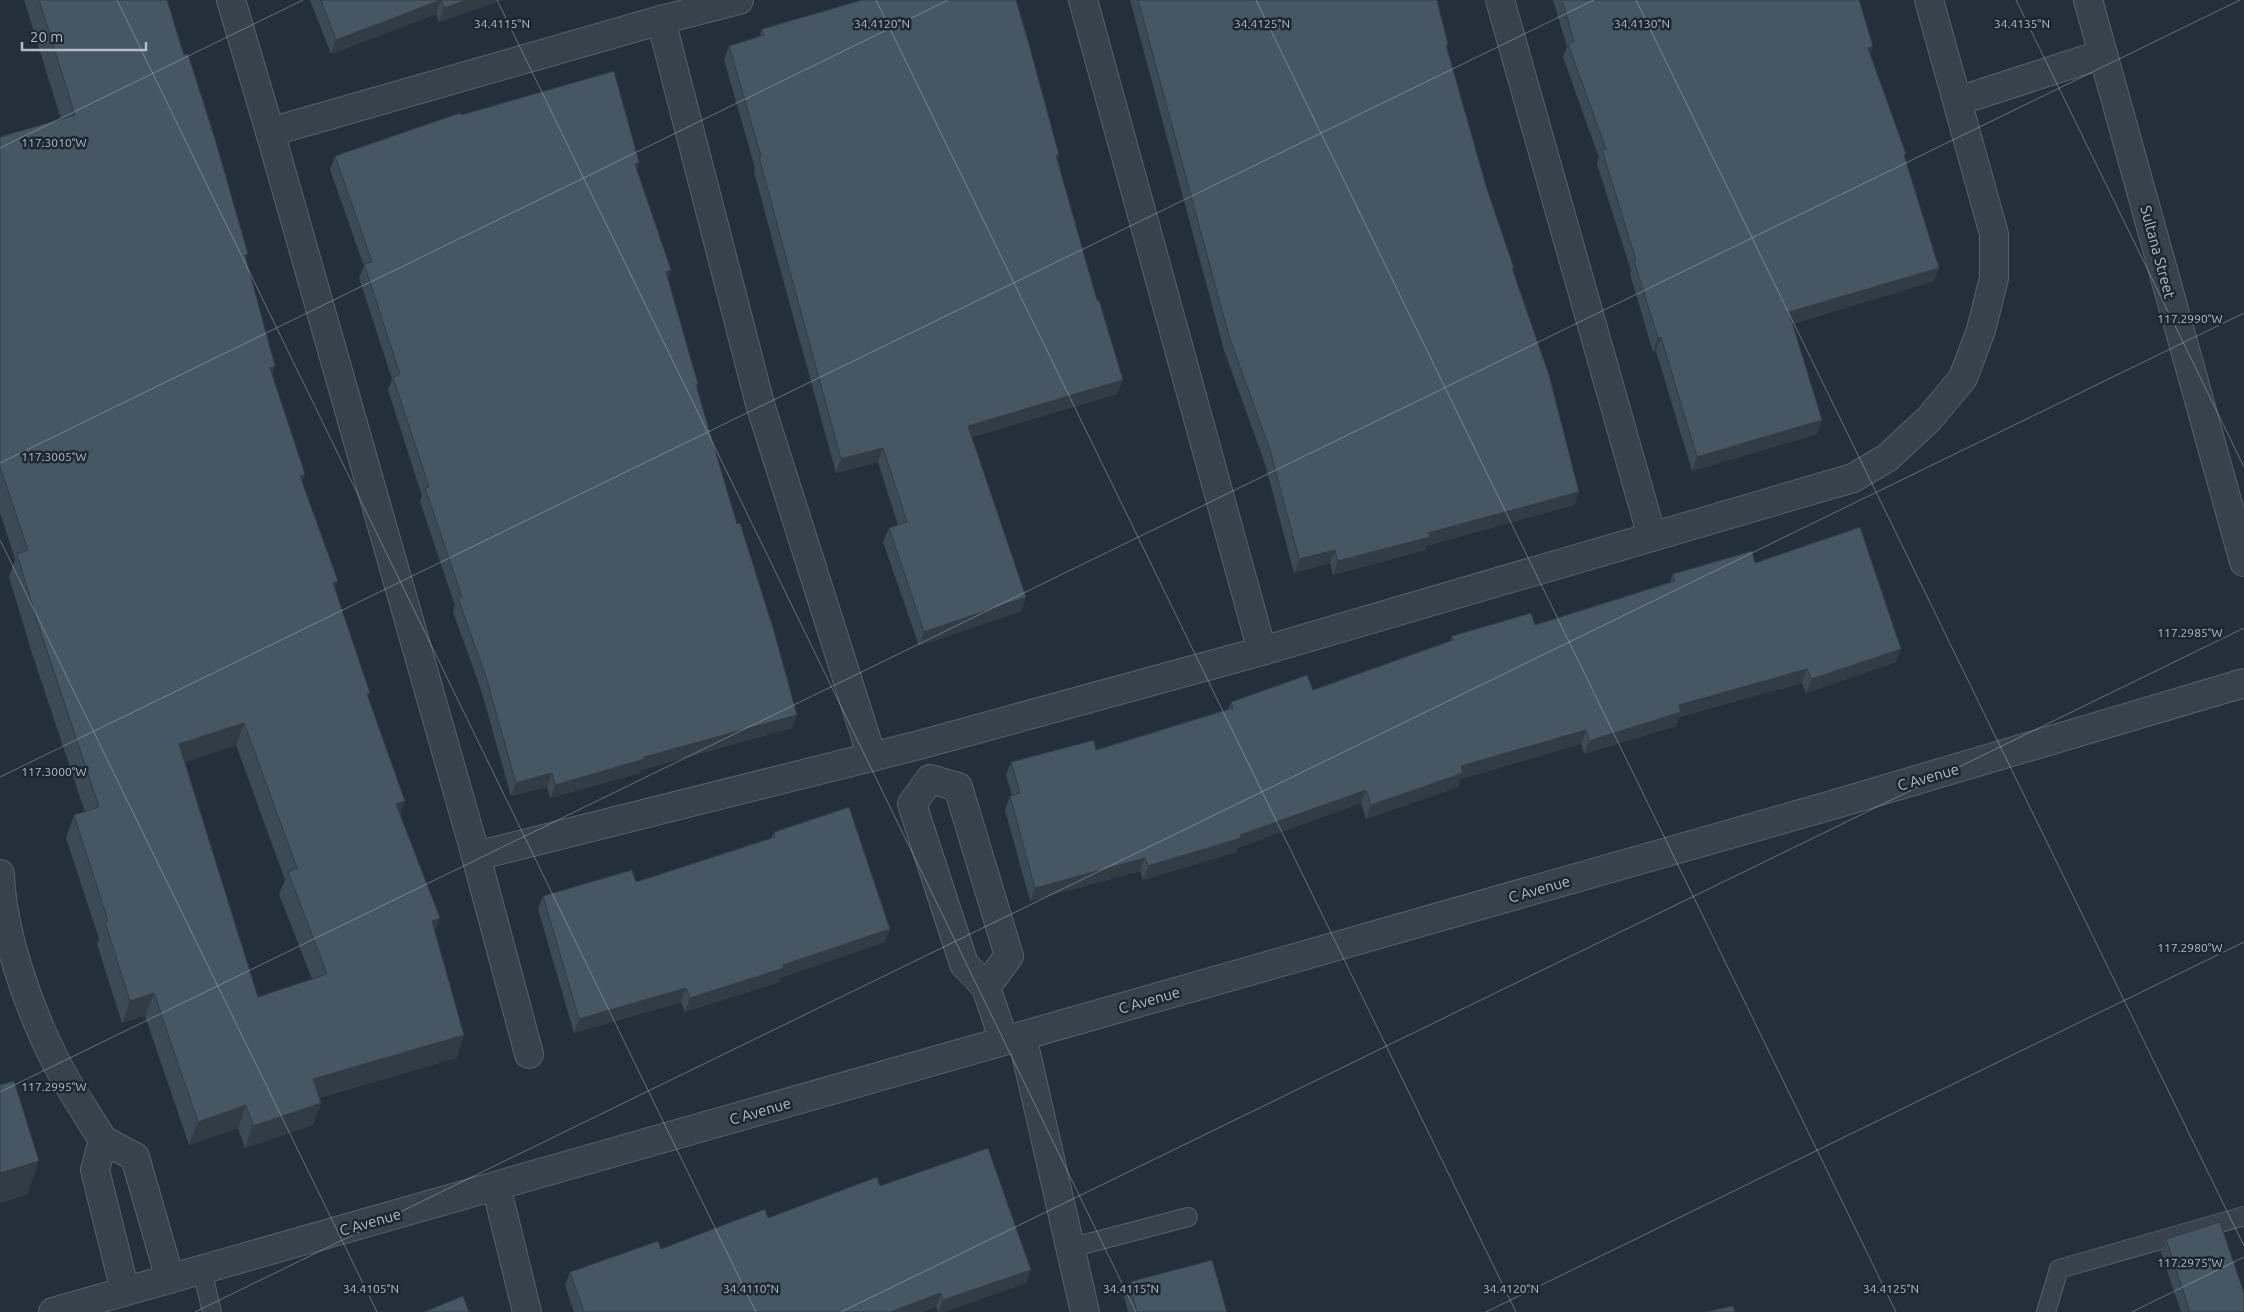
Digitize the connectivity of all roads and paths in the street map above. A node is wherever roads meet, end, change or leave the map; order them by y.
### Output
1 (231, 0) edge
2 (739, 0) edge
3 (1083, 0) edge
4 (1500, 0) edge
5 (1929, 0) edge
6 (2088, 0) edge
7 (661, 20) junction
8 (2103, 54) junction
9 (1958, 102) junction
10 (270, 132) junction
11 (1652, 537) junction
12 (2244, 562) edge
13 (1262, 651) junction
14 (2244, 683) edge
15 (919, 745) junction
16 (872, 757) junction
17 (930, 779) junction
18 (476, 856) junction
19 (0, 874) edge
20 (986, 988) junction
21 (1013, 1038) junction
22 (529, 1054) dead end
23 (103, 1140) junction
24 (496, 1186) junction
25 (2244, 1216) edge
26 (1188, 1217) dead end
27 (1070, 1248) junction
28 (202, 1270) junction
29 (170, 1278) junction
30 (125, 1292) junction
31 (53, 1312) edge
32 (212, 1312) edge
33 (527, 1312) edge
34 (1085, 1312) edge
35 (2046, 1312) edge

1 - 10 street
2 - 7 street
3 - 13 street
4 - 11 street
5 - 9 street
6 - 8 street, Sultana Street
7 - 10 street
7 - 16 street
8 - 9 street
8 - 12 street, Sultana Street
9 - 11 street
10 - 18 street
11 - 13 street
13 - 15 street
14 - 21 street, C Avenue
15 - 16 street
15 - 17 street
16 - 18 street
17 - 20 street
17 - 20 street
18 - 22 street
19 - 23 street
20 - 21 street
21 - 24 street, C Avenue
21 - 27 street
23 - 29 street
23 - 30 street
24 - 28 street, C Avenue
24 - 33 street
25 - 35 lane
26 - 27 lane
27 - 34 street
28 - 29 street, C Avenue
28 - 32 lane
29 - 30 street, C Avenue
30 - 31 street, C Avenue

